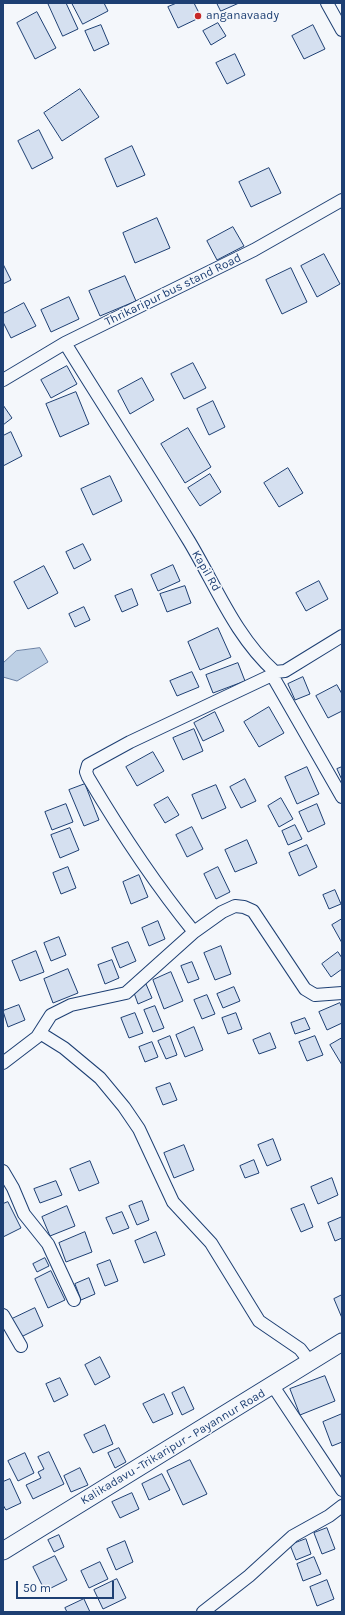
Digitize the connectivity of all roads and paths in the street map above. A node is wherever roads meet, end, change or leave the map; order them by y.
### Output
1 (327, 3) edge
2 (342, 30) edge
3 (342, 200) edge
4 (65, 343) junction
5 (3, 380) edge
6 (342, 636) edge
7 (274, 674) junction
8 (342, 797) edge
9 (194, 932) junction
10 (342, 993) edge
11 (40, 1033) junction
12 (3, 1063) edge
13 (3, 1171) edge
14 (74, 1300) dead end
15 (3, 1315) edge
16 (342, 1342) edge
17 (21, 1346) dead end
18 (310, 1362) junction
19 (273, 1386) junction
20 (342, 1490) edge
21 (342, 1506) edge
22 (3, 1551) edge
23 (203, 1612) edge

1 - 2 street
3 - 4 street, Thrikaripur bus stand Road
4 - 5 street, Thrikaripur bus stand Road
4 - 7 street, Kapil Rd
6 - 7 street
7 - 8 street, Kapil Rd
7 - 9 street
9 - 10 street
9 - 11 street
11 - 12 street
11 - 18 street
13 - 14 street
15 - 17 street
16 - 18 main road, Kalikadavu -Trikaripur - Payannur Road
18 - 19 main road, Kalikadavu -Trikaripur - Payannur Road
19 - 20 street
19 - 22 main road, Kalikadavu -Trikaripur - Payannur Road
21 - 23 street

